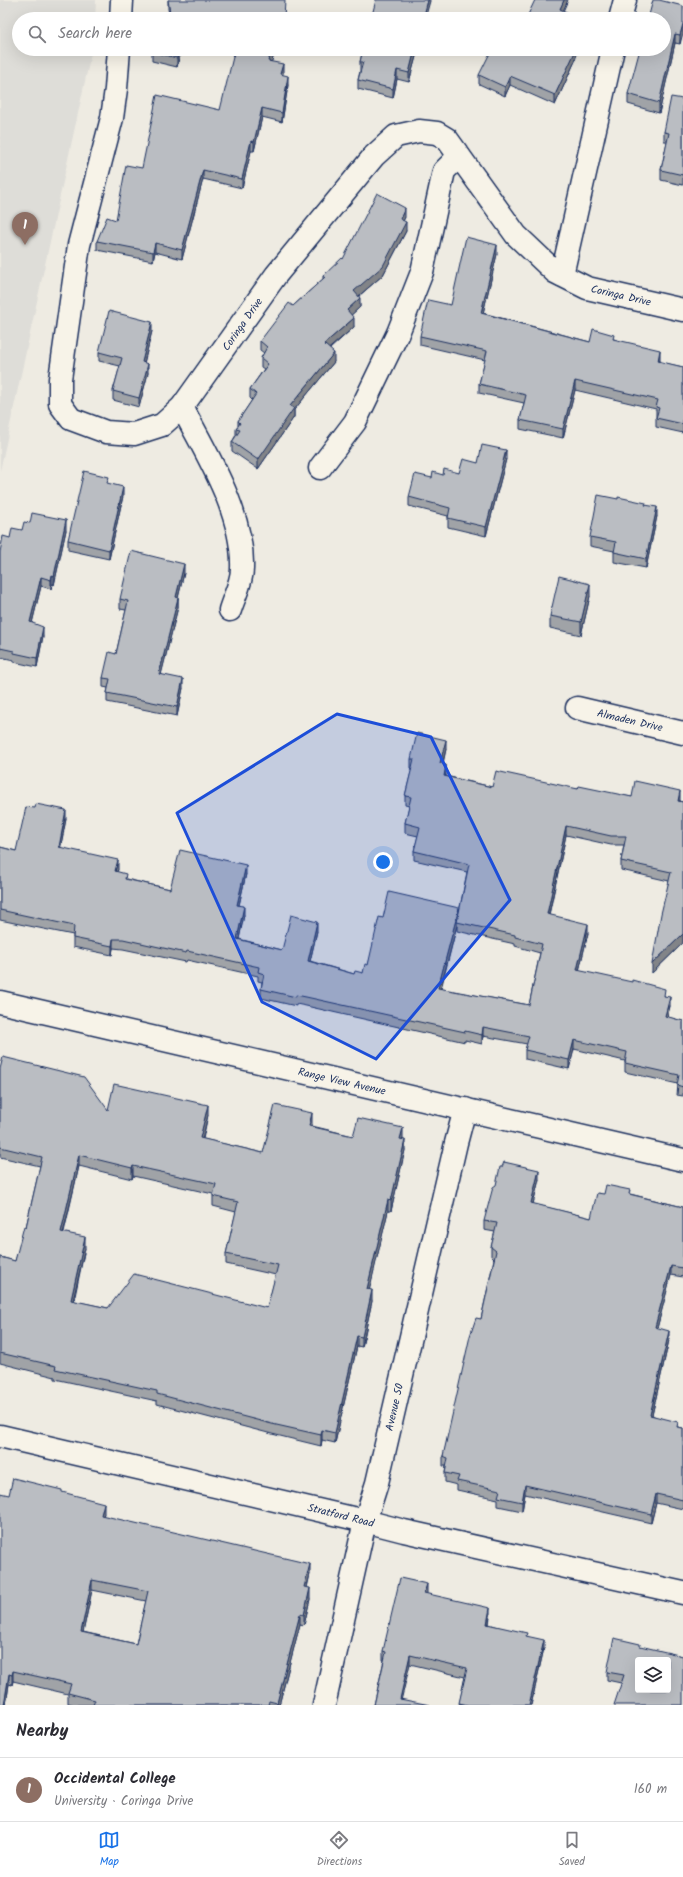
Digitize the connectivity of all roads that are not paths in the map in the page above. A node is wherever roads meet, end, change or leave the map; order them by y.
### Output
1 (122, 0) edge
2 (625, 0) edge
3 (121, 12) edge
4 (622, 12) edge
5 (118, 56) edge
6 (611, 56) edge
7 (459, 156) junction
8 (562, 275) junction
9 (683, 310) edge
10 (182, 407) junction
11 (320, 468) dead end
12 (230, 610) dead end
13 (576, 708) dead end
14 (683, 733) edge
15 (0, 1002) edge
16 (465, 1109) junction
17 (683, 1160) edge
18 (0, 1436) edge
19 (365, 1521) junction
20 (683, 1593) edge
21 (324, 1705) edge

1 - 3 street
2 - 4 street
5 - 10 street, Coringa Drive
6 - 8 street
7 - 8 street, Coringa Drive
7 - 10 street, Coringa Drive
7 - 11 street
8 - 9 street, Coringa Drive
10 - 12 street
13 - 14 street, Almaden Drive
15 - 16 street, Range View Avenue
16 - 17 street, Range View Avenue
16 - 19 street, Avenue 50
18 - 19 street, Stratford Road
19 - 20 street, Stratford Road
19 - 21 street, Avenue 50

